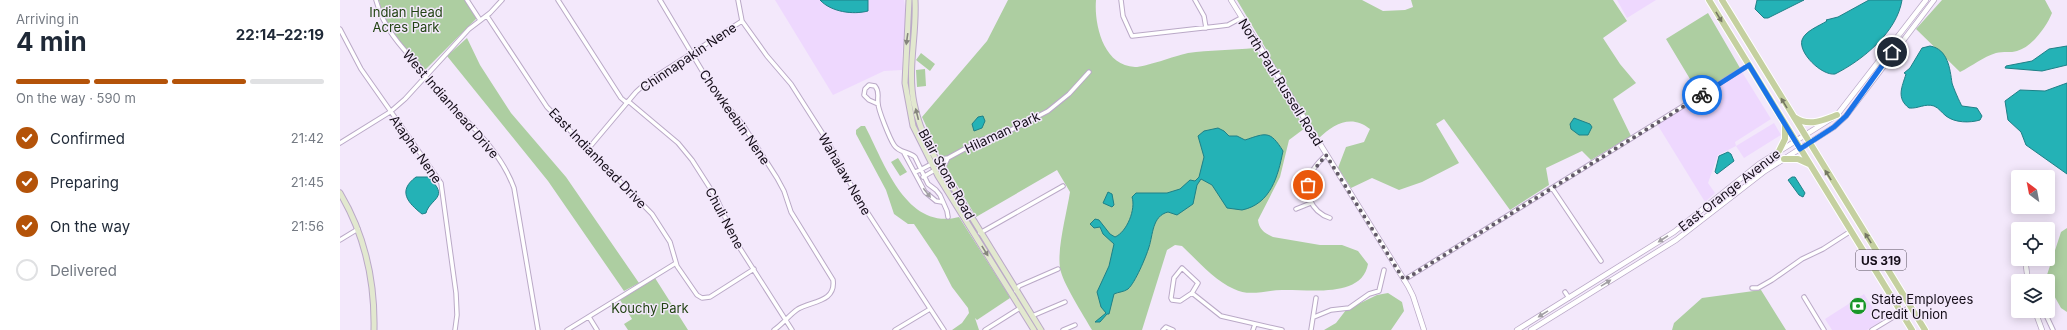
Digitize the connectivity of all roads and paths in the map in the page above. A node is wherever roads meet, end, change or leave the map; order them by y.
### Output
1 (376, 0) edge
2 (467, 0) edge
3 (502, 0) edge
4 (558, 0) edge
5 (660, 0) edge
6 (738, 0) edge
7 (909, 0) edge
8 (915, 0) edge
9 (1121, 0) edge
10 (1195, 0) edge
11 (1231, 0) edge
12 (1709, 0) edge
13 (1722, 0) edge
14 (1926, 0) edge
15 (1934, 0) edge
16 (487, 16) junction
17 (1241, 18) junction
18 (480, 20) junction
19 (742, 21) junction
20 (1206, 28) junction
21 (340, 29) edge
22 (692, 53) junction
23 (904, 64) junction
24 (911, 64) junction
25 (1749, 65) junction
26 (1089, 72) dead end
27 (426, 77) junction
28 (628, 102) junction
29 (878, 104) junction
30 (390, 112) junction
31 (1837, 115) junction
32 (1792, 116) junction
33 (1785, 125) junction
34 (1804, 136) junction
35 (1795, 141) junction
36 (340, 143) edge
37 (1809, 143) junction
38 (588, 149) junction
39 (1800, 149) junction
40 (1779, 151) junction
41 (904, 153) junction
42 (1326, 155) junction
43 (948, 158) junction
44 (1784, 159) junction
45 (938, 161) junction
46 (1809, 164) junction
47 (932, 165) junction
48 (941, 167) junction
49 (920, 170) junction
50 (935, 170) junction
51 (915, 172) junction
52 (924, 177) junction
53 (919, 180) junction
54 (1063, 186) dead end
55 (1552, 188) junction
56 (340, 193) edge
57 (942, 202) junction
58 (1311, 203) junction
59 (1296, 209) dead end
60 (948, 217) dead end
61 (1330, 218) dead end
62 (358, 229) junction
63 (1851, 231) junction
64 (981, 233) junction
65 (976, 236) junction
66 (340, 240) edge
67 (1601, 261) dead end
68 (676, 263) junction
69 (754, 269) junction
70 (1058, 269) dead end
71 (1384, 270) dead end
72 (1404, 280) junction
73 (1018, 288) junction
74 (1752, 288) dead end
75 (1565, 292) dead end
76 (1192, 293) junction
77 (1804, 297) dead end
78 (1316, 298) dead end
79 (1569, 298) junction
80 (1065, 302) dead end
81 (1573, 304) junction
82 (1910, 307) junction
83 (1020, 308) junction
84 (930, 309) junction
85 (1901, 312) junction
86 (1032, 316) junction
87 (589, 317) junction
88 (1314, 317) junction
89 (2038, 318) edge
90 (2047, 318) edge
91 (786, 320) junction
92 (1075, 324) dead end
93 (1255, 324) junction
94 (374, 330) edge
95 (455, 330) edge
96 (538, 330) edge
97 (567, 330) edge
98 (597, 330) edge
99 (774, 330) edge
100 (792, 330) edge
101 (895, 330) edge
102 (944, 330) edge
103 (985, 330) edge
104 (1034, 330) edge
105 (1041, 330) edge
106 (1063, 330) edge
107 (1163, 330) edge
108 (1173, 330) edge
109 (1253, 330) edge
110 (1282, 330) edge
111 (1311, 330) edge
112 (1424, 330) edge
113 (1517, 330) edge
114 (1531, 330) edge
115 (1824, 330) edge
116 (1872, 330) edge
117 (1912, 330) edge
118 (1925, 330) edge
119 (2042, 330) edge
120 (2053, 330) edge

1 - 27 street, West Indianhead Drive
2 - 18 street
3 - 16 street
4 - 28 street, Chuli Nene
5 - 22 street, Chowkeebin Nene
6 - 19 street
7 -> 23 main road, Blair Stone Road
8 - 24 main road, Blair Stone Road
9 - 20 street
10 - 20 street
11 - 17 street, North Paul Russell Road
12 -> 25 main road, US 319
32 -> 13 main road, US 319
14 - 31 street, East Orange Avenue
15 - 37 street, East Orange Avenue
16 - 18 street
16 - 38 street, East Indianhead Drive
17 - 20 street
17 - 42 street, North Paul Russell Road
18 - 27 street
19 - 22 street, Chinnapakin Nene
19 - 84 street, Wahalaw Nene
21 - 30 street, Atapha Nene
22 - 28 street, Chinnapakin Nene
22 - 91 street, Chowkeebin Nene
23 - 24 main road
23 - 47 main road, Blair Stone Road
45 -> 24 main road, Blair Stone Road
25 - 33 main road, US 319
25 - 55 street
26 - 43 street, Hilaman Park
27 - 30 street
27 - 96 street, West Indianhead Drive
28 - 38 street, Chinnapakin Nene
28 - 69 street, Chuli Nene
29 - 29 street
29 - 41 street
30 - 36 street
30 - 95 street, Atapha Nene
31 - 32 main road
31 - 34 street, East Orange Avenue
32 - 34 main road, US 319
33 - 35 main road, US 319
33 - 40 main road
34 - 35 street, East Orange Avenue
34 - 37 main road, US 319
35 - 39 main road, US 319
35 - 40 street, East Orange Avenue
37 - 39 street, East Orange Avenue
82 -> 37 main road, US 319
38 - 68 street, East Indianhead Drive
39 - 44 street, East Orange Avenue
39 - 46 main road, US 319
40 -> 79 street, East Orange Avenue
41 - 49 street
41 - 51 street
42 - 58 street
42 - 72 street, North Paul Russell Road
43 - 45 street, Hilaman Park
43 - 48 street, Hilaman Park
44 - 46 main road
81 -> 44 street, East Orange Avenue
45 - 47 street, Hilaman Park
45 - 48 main road, Blair Stone Road
46 - 63 main road, US 319
47 - 49 street, Hilaman Park
47 - 50 main road, Blair Stone Road
48 - 50 street, Hilaman Park
48 - 64 main road, Blair Stone Road
49 - 51 street, Hilaman Park
49 - 52 street
50 - 52 street, Hilaman Park
50 - 65 main road, Blair Stone Road
51 - 53 street
52 - 53 street, Hilaman Park
52 - 57 street
53 -> 57 street
54 - 64 street
55 - 67 street
55 - 72 street
56 - 62 main road
57 - 60 street
58 - 59 street
58 - 61 street
62 - 66 street
62 - 94 main road
63 - 74 street
63 - 85 main road, US 319
64 - 65 street
64 - 73 main road, Blair Stone Road
65 -> 83 main road, Blair Stone Road
68 - 69 street, East Indianhead Drive
68 - 87 street
69 - 91 street, Chuli Nene
70 - 73 street
71 - 88 street
72 - 112 street, North Paul Russell Road
73 - 86 main road, Blair Stone Road
75 - 79 street
76 - 76 street
76 - 93 street
77 - 115 street
78 - 88 street
79 - 81 street
79 -> 113 street, East Orange Avenue
80 - 86 street
81 - 114 street, East Orange Avenue
82 - 85 street
82 - 118 main road, US 319
83 - 103 street
83 - 104 main road, Blair Stone Road
84 - 101 street
84 - 102 street, Wahalaw Nene
85 - 116 street
85 - 117 main road, US 319
86 - 105 main road, Blair Stone Road
87 - 97 street
87 - 98 street
88 - 111 street
89 - 119 street
90 - 120 street
91 - 99 street
91 - 100 street, Chuli Nene
92 - 106 street
93 - 109 street
93 - 110 street
107 - 108 street

